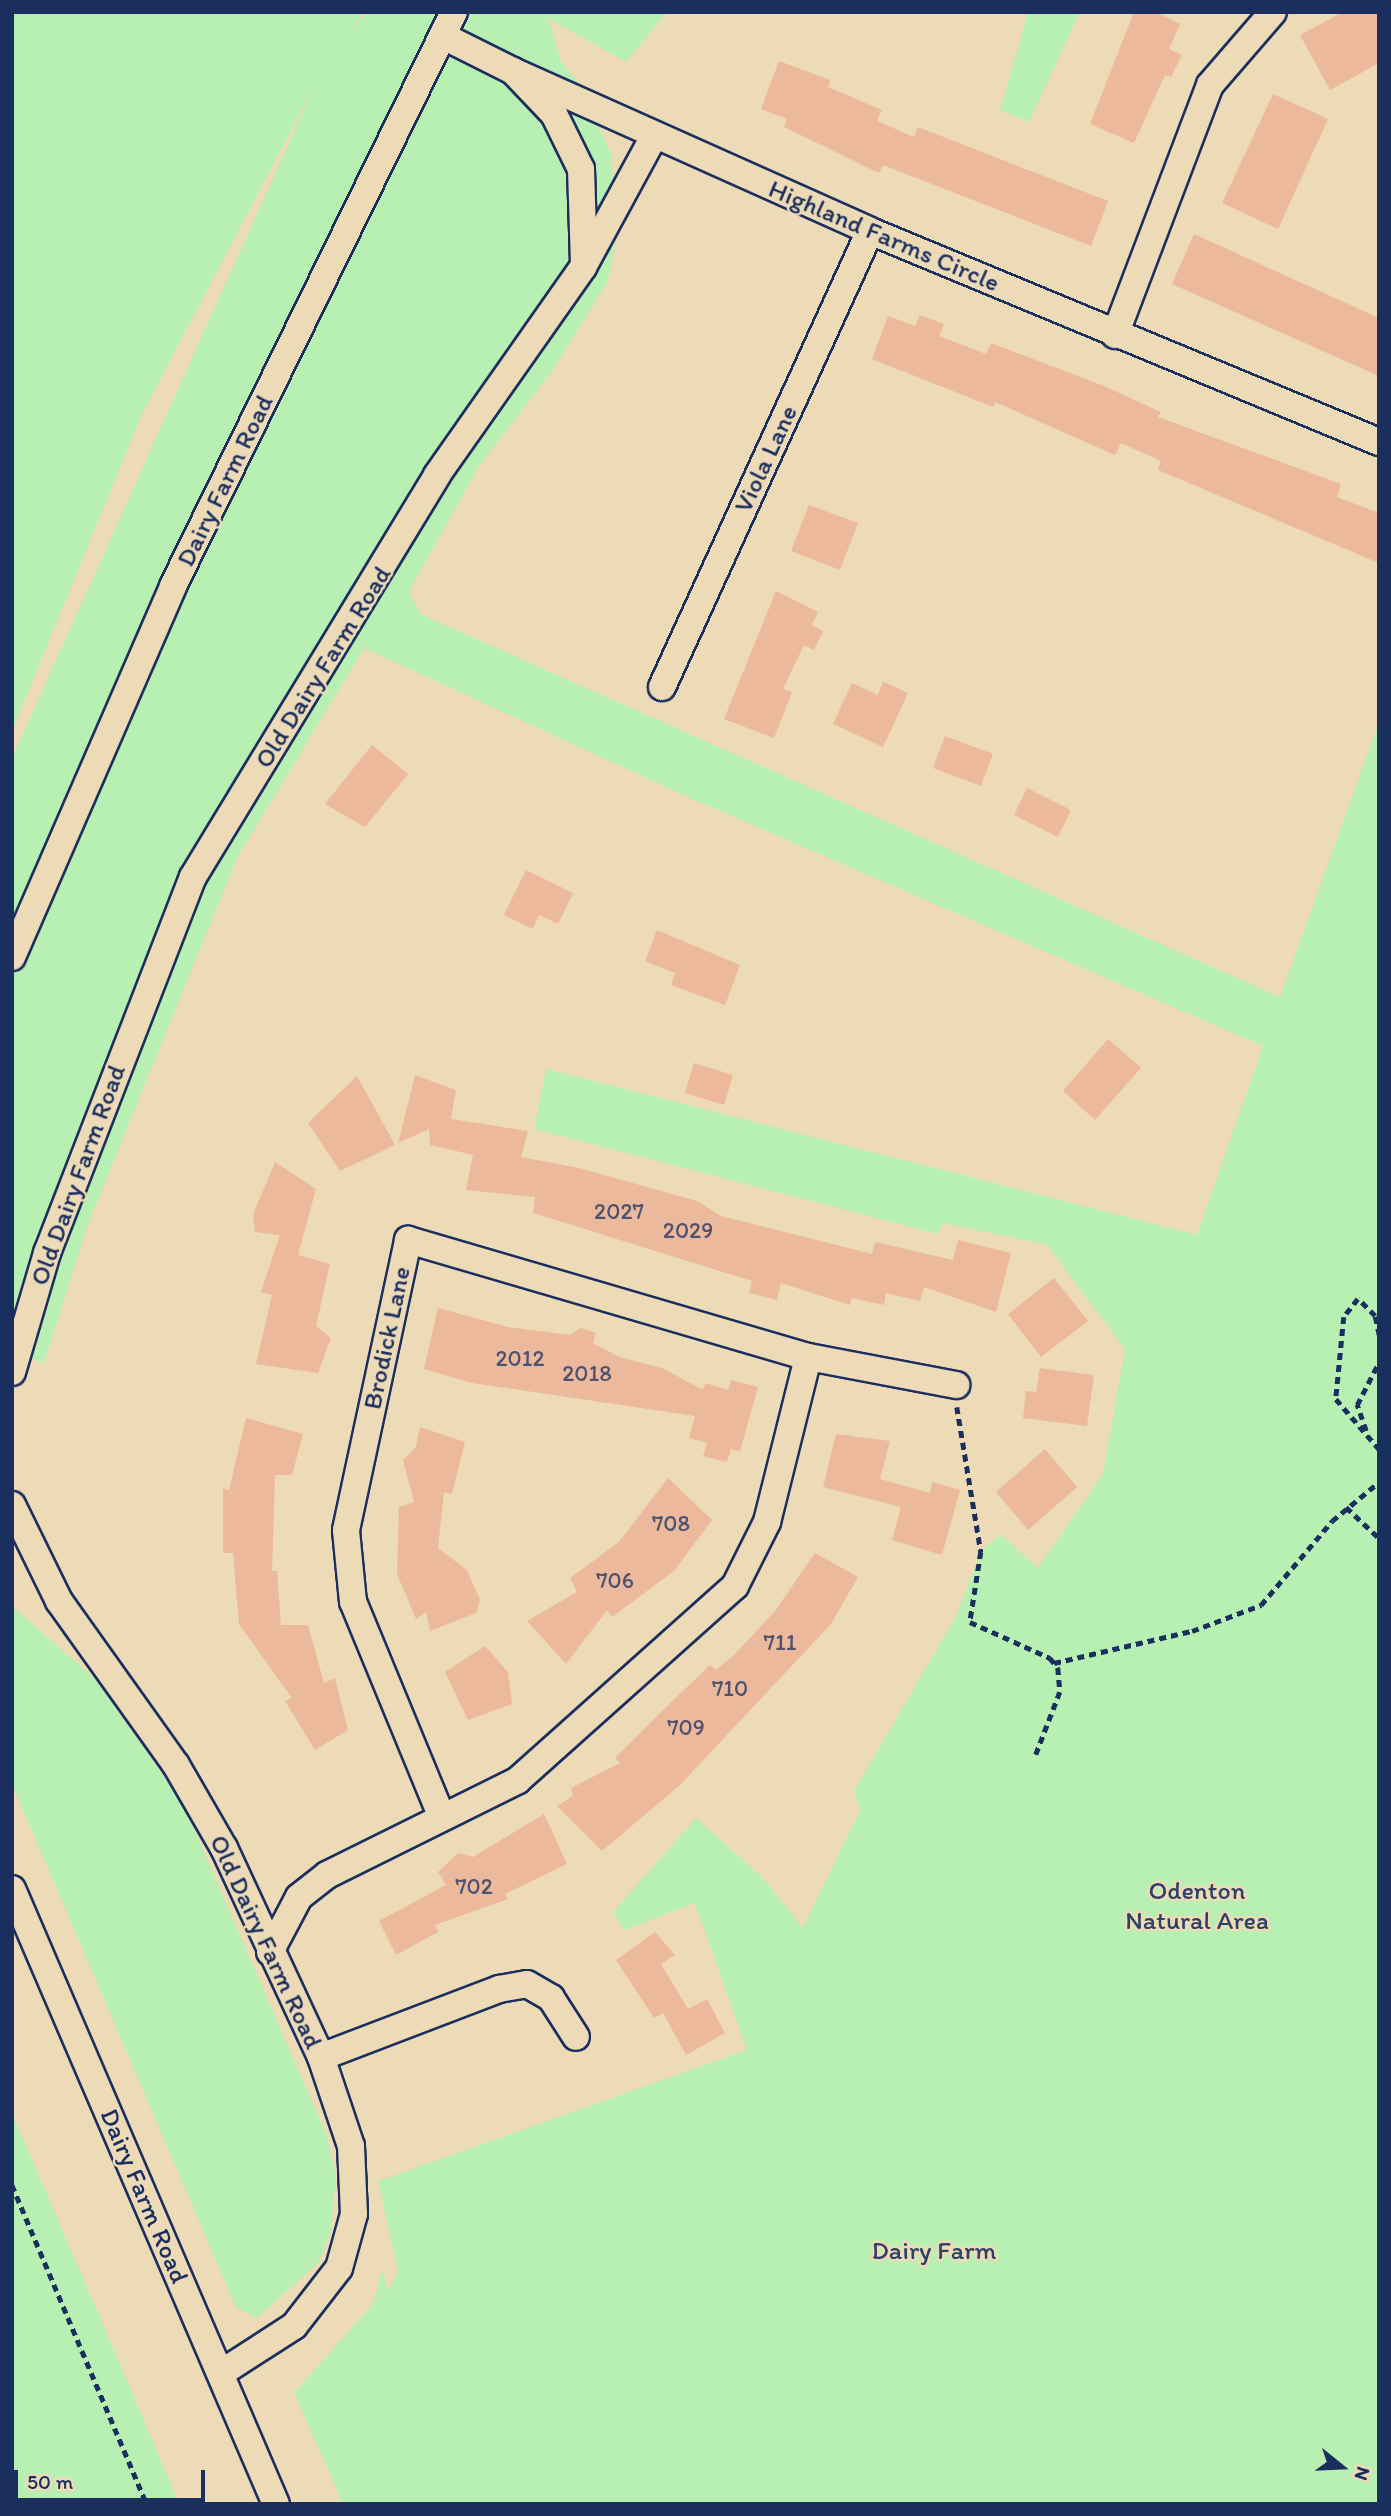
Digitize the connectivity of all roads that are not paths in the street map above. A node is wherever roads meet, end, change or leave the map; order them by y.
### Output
1 (454, 12) edge
2 (1273, 12) edge
3 (443, 36) junction
4 (513, 71) junction
5 (654, 136) junction
6 (870, 232) junction
7 (583, 267) junction
8 (1115, 335) junction
9 (1379, 442) edge
10 (662, 687) dead end
11 (12, 957) edge
12 (808, 1357) junction
13 (12, 1372) edge
14 (956, 1385) road end
15 (12, 1505) edge
16 (441, 1815) junction
17 (12, 1889) edge
18 (270, 1952) junction
19 (576, 2037) dead end
20 (321, 2057) junction
21 (221, 2373) junction
22 (276, 2504) edge

1 - 3 street, Dairy Farm Road
2 - 8 street
3 - 4 street
3 - 11 street, Dairy Farm Road
4 - 5 street, Highland Farms Circle
4 - 7 street
5 - 6 street, Highland Farms Circle
5 - 7 street
6 - 8 street, Highland Farms Circle
6 - 10 street, Viola Lane
7 - 13 street, Old Dairy Farm Road
8 - 9 street, Highland Farms Circle
12 - 14 street, Brodick Lane
12 - 16 street
12 - 16 street, Brodick Lane
15 - 18 street, Old Dairy Farm Road
16 - 18 street
17 - 21 street, Dairy Farm Road
18 - 20 street, Old Dairy Farm Road
19 - 20 street
20 - 21 street, Old Dairy Farm Road
21 - 22 street, Dairy Farm Road

